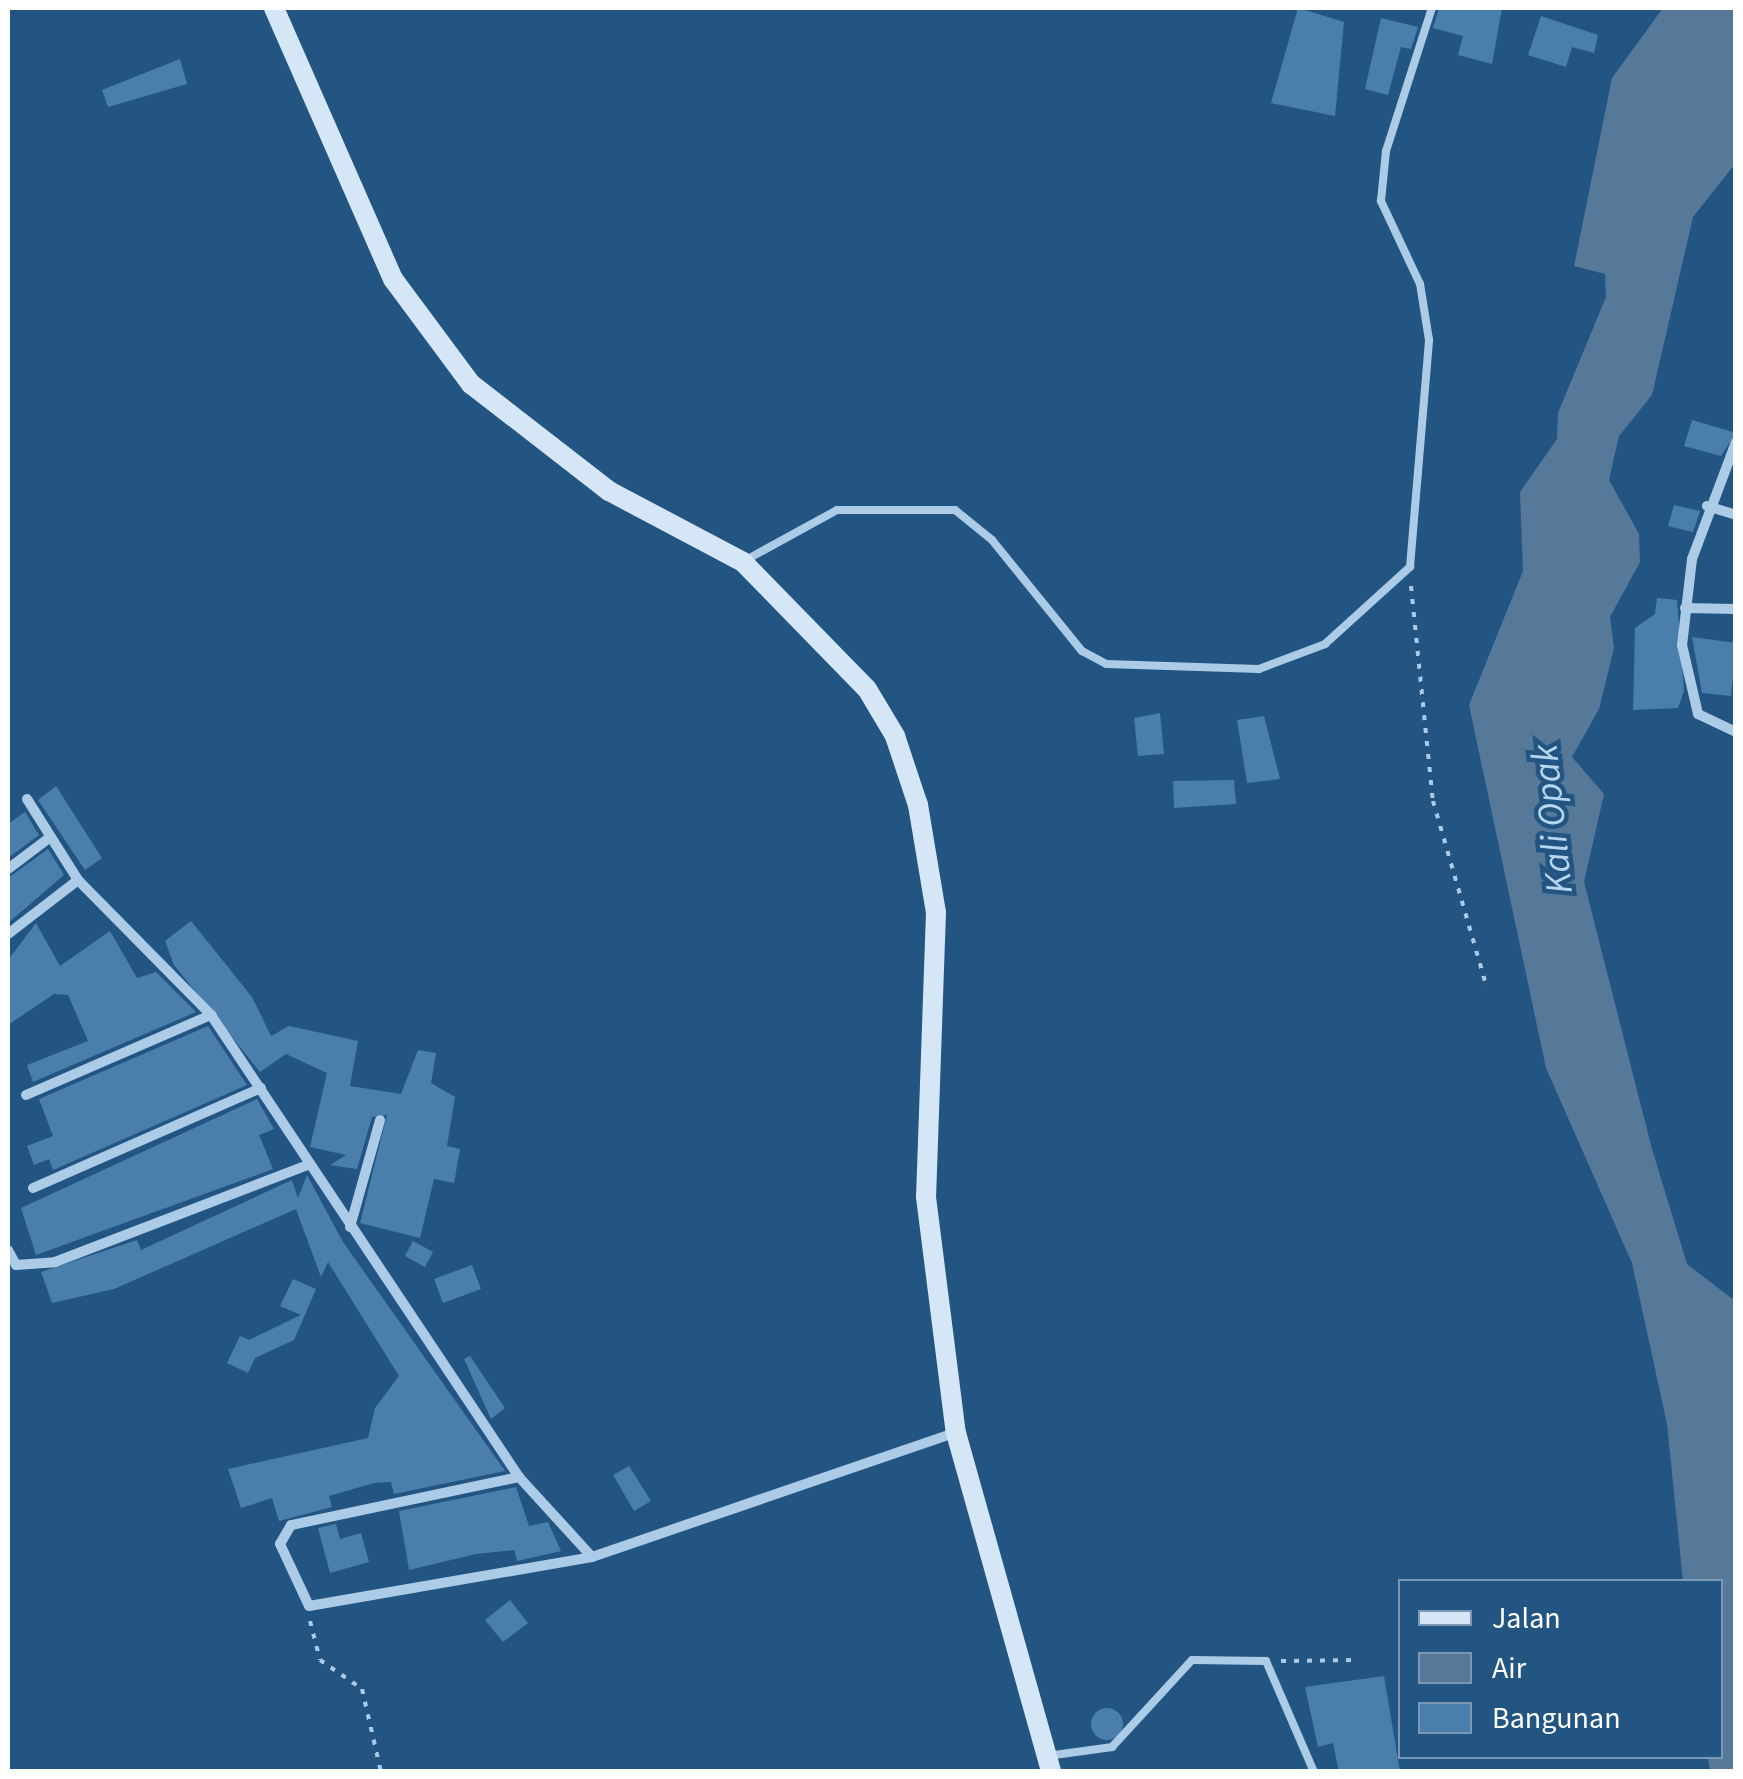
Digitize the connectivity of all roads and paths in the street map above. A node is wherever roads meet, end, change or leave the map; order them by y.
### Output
1 (274, 8) edge
2 (1432, 8) edge
3 (1736, 442) edge
4 (1707, 506) junction
5 (1736, 514) edge
6 (743, 562) junction
7 (1410, 567) junction
8 (1685, 608) junction
9 (1736, 609) edge
10 (1736, 732) edge
11 (27, 800) dead end
12 (48, 838) junction
13 (8, 869) edge
14 (78, 880) junction
15 (8, 934) edge
16 (1487, 988) dead end
17 (211, 1015) junction
18 (261, 1088) junction
19 (26, 1095) dead end
20 (380, 1120) dead end
21 (308, 1165) junction
22 (32, 1188) dead end
23 (350, 1227) junction
24 (8, 1250) edge
25 (956, 1433) junction
26 (518, 1477) junction
27 (592, 1557) junction
28 (308, 1606) junction
29 (1359, 1660) dead end
30 (1266, 1661) junction
31 (1048, 1764) edge
32 (381, 1772) edge
33 (1314, 1772) edge

1 - 6 street
2 - 7 lane
3 - 4 street
4 - 5 street
4 - 8 street
6 - 7 lane
6 - 25 street
7 - 16 path
8 - 9 street
8 - 10 street
11 - 12 street
12 - 13 street
12 - 14 street
14 - 15 street
14 - 17 street
17 - 18 street
17 - 19 street
18 - 21 street
18 - 22 street
20 - 23 street
21 - 23 street
21 - 24 street
23 - 26 street
25 - 27 street
25 - 31 street
26 - 27 street
26 - 28 street
27 - 28 street
28 - 32 path
29 - 30 path
30 - 31 lane
30 - 33 lane

